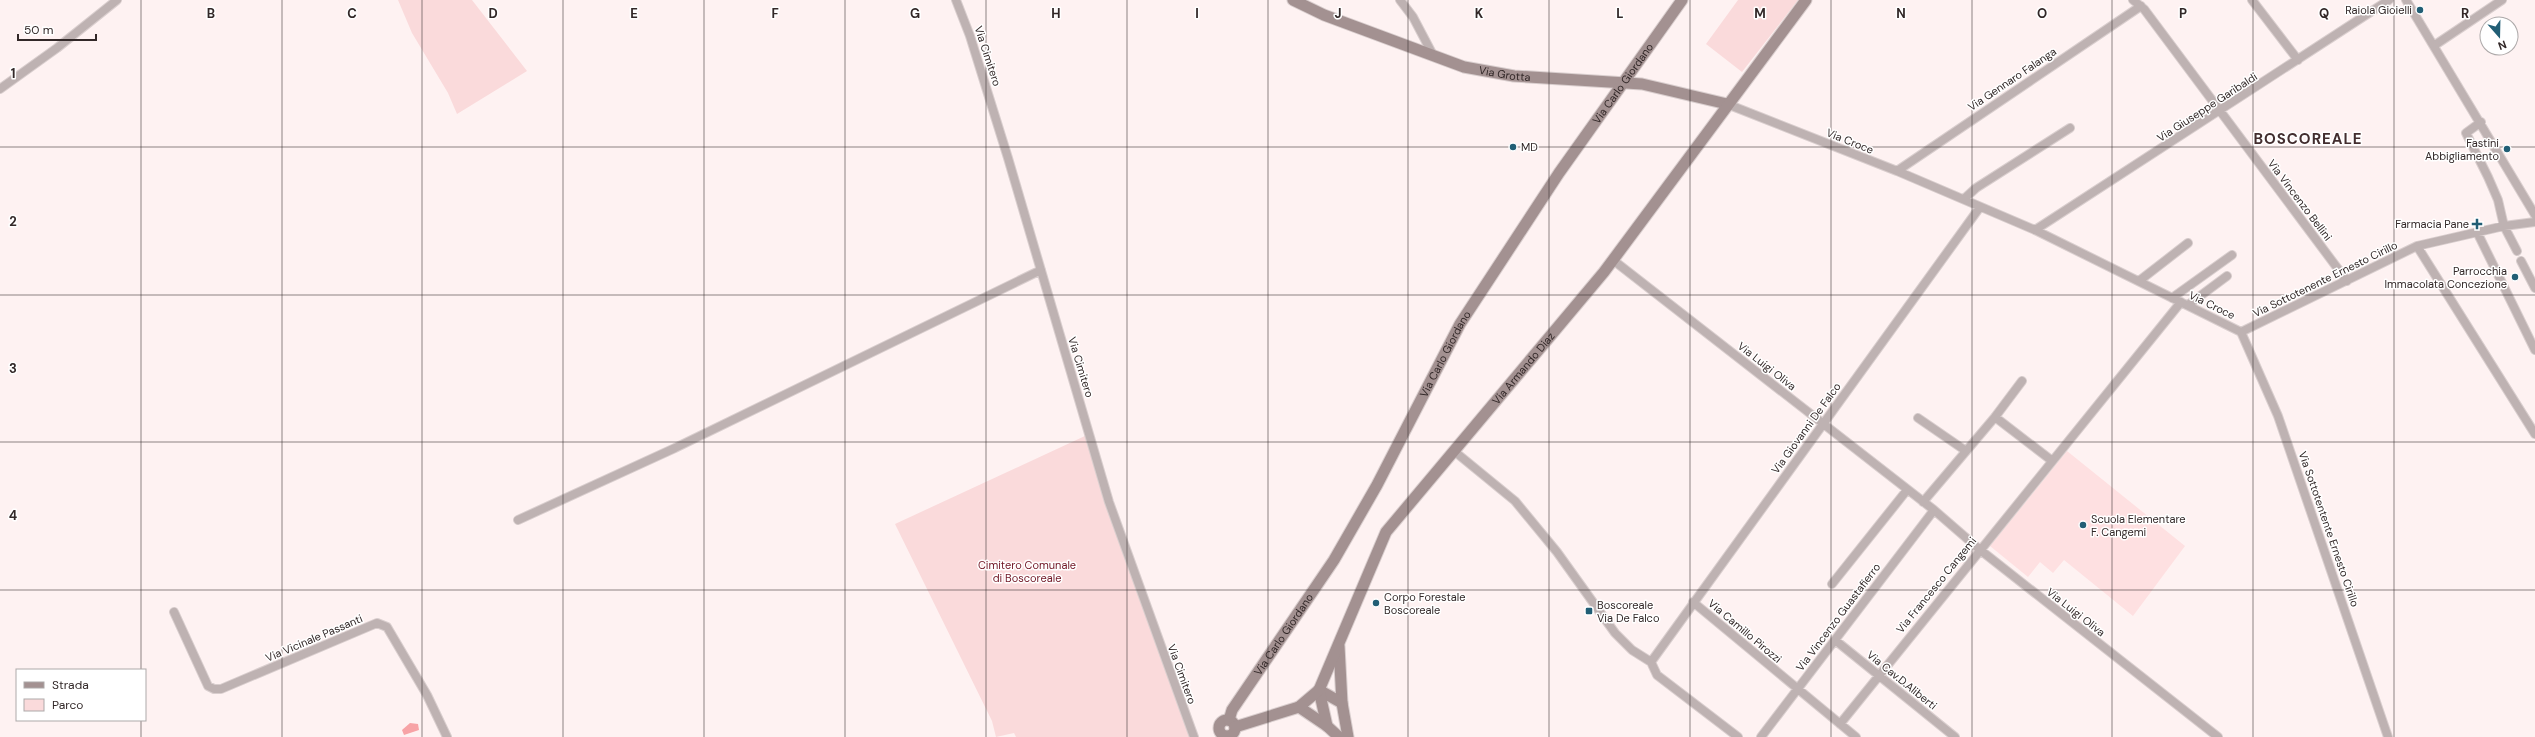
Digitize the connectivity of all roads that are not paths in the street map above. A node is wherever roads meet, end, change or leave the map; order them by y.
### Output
1 (117, 0) edge
2 (956, 0) edge
3 (1293, 0) edge
4 (1400, 0) edge
5 (1682, 0) edge
6 (1806, 0) edge
7 (2133, 0) edge
8 (2252, 0) edge
9 (2389, 0) edge
10 (2406, 0) edge
11 (2502, 0) edge
12 (2140, 6) junction
13 (2435, 45) junction
14 (1433, 55) junction
15 (2298, 60) junction
16 (1621, 83) junction
17 (0, 90) edge
18 (1727, 104) junction
19 (2220, 112) junction
20 (2481, 122) junction
21 (2070, 128) dead end
22 (1897, 171) junction
23 (1964, 200) junction
24 (1980, 207) junction
25 (2535, 215) edge
26 (2535, 222) edge
27 (2504, 226) junction
28 (2035, 230) junction
29 (2477, 232) junction
30 (2188, 243) dead end
31 (2417, 246) junction
32 (2517, 251) dead end
33 (2232, 255) dead end
34 (1613, 260) junction
35 (2521, 261) dead end
36 (1041, 270) junction
37 (2227, 276) dead end
38 (2139, 281) junction
39 (2347, 281) junction
40 (2535, 288) edge
41 (2172, 298) junction
42 (2184, 304) junction
43 (2241, 332) junction
44 (2535, 350) edge
45 (2022, 381) dead end
46 (1996, 417) junction
47 (1918, 418) dead end
48 (1822, 423) junction
49 (2535, 434) edge
50 (1454, 451) junction
51 (1966, 452) junction
52 (2051, 460) junction
53 (1907, 490) junction
54 (1923, 502) junction
55 (1934, 510) junction
56 (518, 520) dead end
57 (1979, 549) junction
58 (1832, 584) dead end
59 (1693, 602) junction
60 (174, 612) dead end
61 (1835, 640) junction
62 (1339, 643) junction
63 (1651, 662) junction
64 (1878, 675) junction
65 (1797, 688) junction
66 (1319, 690) junction
67 (1342, 703) junction
68 (1299, 707) junction
69 (1232, 723) junction
70 (1840, 724) junction
71 (1327, 726) junction
72 (1220, 736) edge
73 (447, 737) edge
74 (1194, 737) edge
75 (1339, 737) edge
76 (1348, 737) edge
77 (1738, 737) edge
78 (1762, 737) edge
79 (1856, 737) edge
80 (1955, 737) edge
81 (2218, 737) edge
82 (2388, 737) edge

1 - 17 street
2 - 36 street, Via Cimitero
3 - 14 street, Via Grotta
4 - 14 street
5 - 16 street, Via Carlo Giordano
6 - 18 street, Via Armando Diaz
7 - 12 street, Via Vincenzo Bellini
8 - 15 street
9 - 15 street, Via Giuseppe Garibaldi
10 - 13 street
11 - 13 street
12 - 19 street, Via Vincenzo Bellini
12 - 22 street, Via Gennaro Falanga
13 - 20 street
14 - 16 street, Via Grotta
15 - 19 street, Via Giuseppe Garibaldi
16 - 18 street, Via Grotta
16 - 69 street, Via Carlo Giordano
18 - 22 street, Via Croce
18 - 34 street, Via Armando Diaz
19 - 28 street, Via Giuseppe Garibaldi
19 - 39 street, Via Vincenzo Bellini
20 - 25 street
20 - 27 street
21 - 23 street
22 - 23 street, Via Croce
23 - 24 street, Via Croce
24 - 28 street, Via Croce
24 - 48 street, Via Giovanni De Falco
26 - 27 street, Via Sottotenente Ernesto Cirillo
27 - 29 street, Via Sottotenente Ernesto Cirillo
27 - 32 street
28 - 38 street, Via Croce
29 - 31 street, Via Sottotenente Ernesto Cirillo
29 - 44 street
30 - 38 street
31 - 39 street, Via Sottotenente Ernesto Cirillo
31 - 49 street
33 - 41 street, Via Croce
34 - 48 street, Via Luigi Oliva
34 - 50 street, Via Armando Diaz
35 - 40 street
36 - 56 street
36 - 74 street, Via Cimitero
37 - 42 street, Via Croce
38 - 41 street, Via Croce
39 - 43 street, Via Sottotenente Ernesto Cirillo
41 - 42 street, Via Croce
42 - 43 street, Via Croce
42 - 52 street, Via Francesco Cangemi
43 - 82 street, Via Sottotentente Ernesto Cirillo
45 - 46 street
46 - 51 street
46 - 52 street
47 - 51 street
48 - 53 street, Via Luigi Oliva
48 - 59 street, Via Giovanni De Falco
50 - 62 street, Via Armando Diaz
50 - 63 street
51 - 54 street
52 - 57 street, Via Francesco Cangemi
53 - 54 street, Via Luigi Oliva
53 - 58 street
54 - 55 street, Via Luigi Oliva
55 - 57 street, Via Luigi Oliva
55 - 61 street, Via Vincenzo Guastafierro
57 - 64 street, Via Francesco Cangemi
57 - 81 street, Via Luigi Oliva
59 - 63 street, Via Giovanni De Falco
59 - 65 street, Via Camillo Pirozzi
60 - 73 street, Via Vicinale Passanti
61 - 64 street, Via Cav.D.Aliberti
61 - 65 street, Via Vincenzo Guastafierro
62 - 66 street, Via Armando Diaz
62 - 67 street, Via Armando Diaz
63 - 77 street
64 - 70 street, Via Francesco Cangemi
64 - 80 street, Via Cav.D.Aliberti
65 - 70 street, Via Camillo Pirozzi
65 - 78 street, Via Vincenzo Guastafierro
66 - 67 street
66 - 68 street
66 - 71 street
67 - 76 street, Via Armando Diaz
68 - 69 street
68 - 71 street
69 - 72 street, Via Carlo Giordano
70 - 79 street, Via Camillo Pirozzi
71 - 75 street

